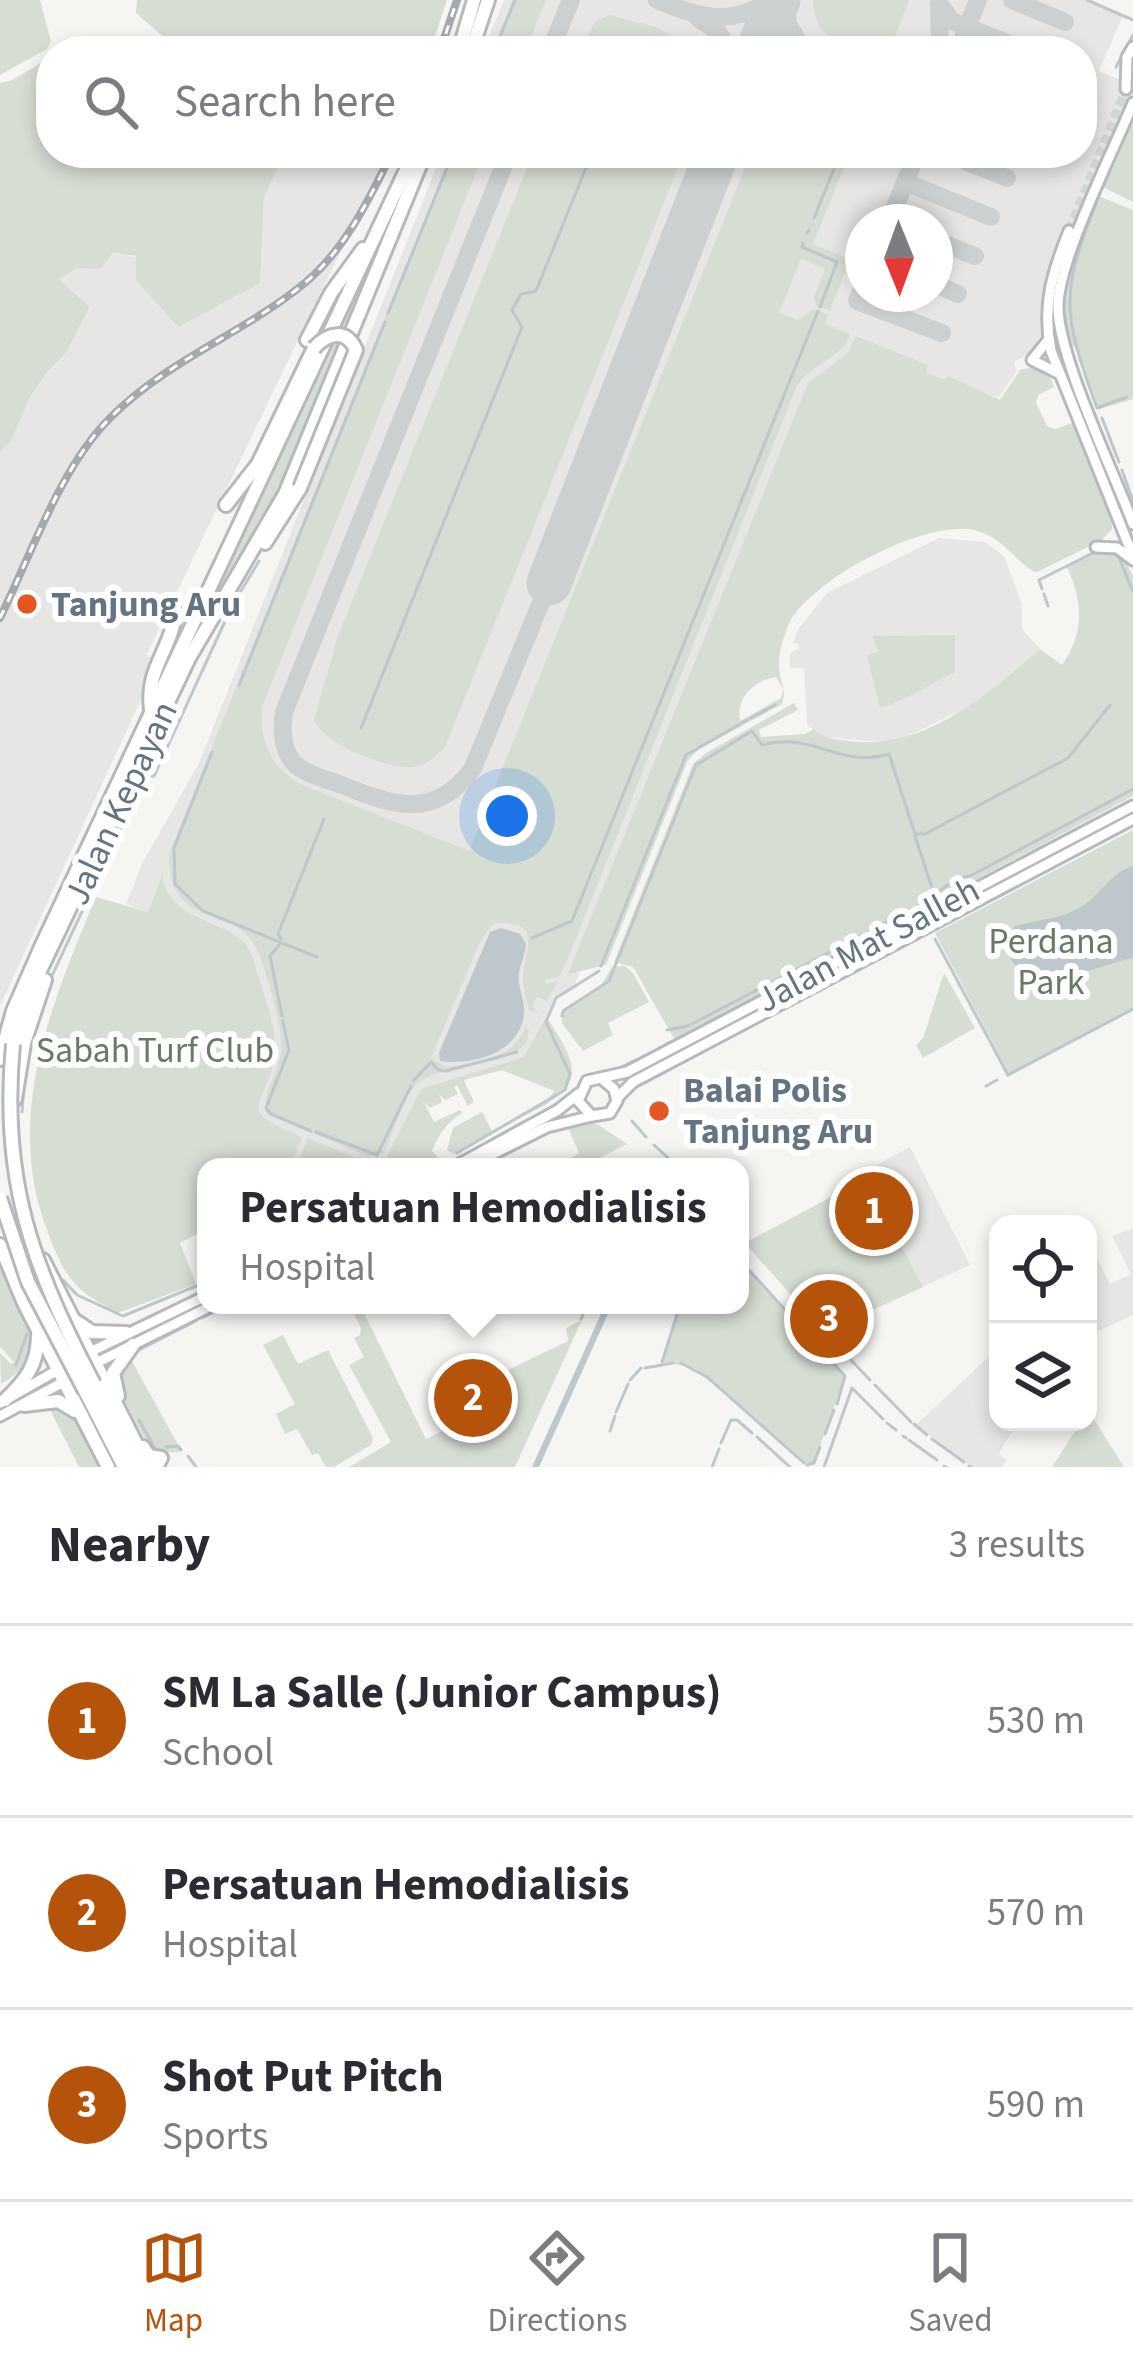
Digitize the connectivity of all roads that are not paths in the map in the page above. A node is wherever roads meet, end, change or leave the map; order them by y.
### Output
1 (474, 0) edge
2 (488, 0) edge
3 (463, 36) edge
4 (476, 36) edge
5 (1133, 47) edge
6 (1126, 89) dead end
7 (1133, 103) edge
8 (407, 168) edge
9 (419, 168) edge
10 (384, 218) junction
11 (1069, 231) tunnel mouth
12 (368, 254) junction
13 (328, 305) junction
14 (1049, 339) junction
15 (308, 340) dead end
16 (1060, 374) junction
17 (226, 505) dead end
18 (1118, 517) junction
19 (1133, 524) edge
20 (1111, 538) dead end
21 (1096, 547) dead end
22 (1133, 558) edge
23 (247, 559) junction
24 (175, 610) dead end
25 (152, 711) junction
26 (1133, 806) edge
27 (1133, 819) edge
28 (51, 953) junction
29 (31, 972) junction
30 (0, 1025) edge
31 (9, 1043) junction
32 (0, 1058) edge
33 (602, 1079) junction
34 (578, 1094) junction
35 (616, 1098) junction
36 (592, 1116) junction
37 (471, 1158) edge
38 (485, 1158) edge
39 (0, 1198) edge
40 (0, 1245) edge
41 (197, 1301) edge
42 (197, 1312) edge
43 (70, 1314) junction
44 (38, 1328) junction
45 (130, 1339) junction
46 (91, 1359) junction
47 (61, 1376) junction
48 (2, 1402) edge
49 (24, 1405) junction
50 (0, 1416) edge
51 (124, 1420) junction
52 (83, 1421) junction
53 (108, 1467) edge
54 (124, 1467) edge
55 (137, 1467) edge
56 (152, 1467) edge

1 - 3 highway
2 - 4 highway
5 - 6 main road
7 - 19 main road
8 - 10 highway, Jalan Kepayan
9 - 23 highway, Jalan Kepayan
10 - 12 highway, Jalan Kepayan
10 - 13 highway
11 - 14 main road
12 - 13 highway
12 - 25 highway, Jalan Kepayan
13 - 15 highway
14 - 16 main road
14 - 16 main road
16 - 18 main road
17 - 23 highway, bridge
18 - 20 main road
18 - 22 main road
21 - 22 main road
23 - 28 highway, Jalan Kepayan
24 - 25 highway
25 - 29 highway, Jalan Kepayan
26 - 33 main road, Jalan Mat Salleh
27 - 35 main road, Jalan Mat Salleh
28 - 31 highway, Jalan Kepayan
28 - 43 highway
29 - 30 highway
29 - 31 highway, Jalan Kepayan
31 - 32 highway, Jalan Kepayan
31 - 55 highway, Jalan Kepayan, bridge
33 - 34 main road
33 - 35 main road
34 - 36 main road
34 - 37 main road
35 - 36 main road
36 - 38 main road
39 - 54 highway, bridge
40 - 44 highway
41 - 45 main road
42 - 45 main road
43 - 45 highway
43 - 46 highway
44 - 47 highway
44 - 48 highway
45 - 46 main road
45 - 51 highway
46 - 47 main road
46 - 51 highway
47 - 48 main road
47 - 49 main road
47 - 52 highway
49 - 50 main road
49 - 52 highway
51 - 56 highway
52 - 53 highway

